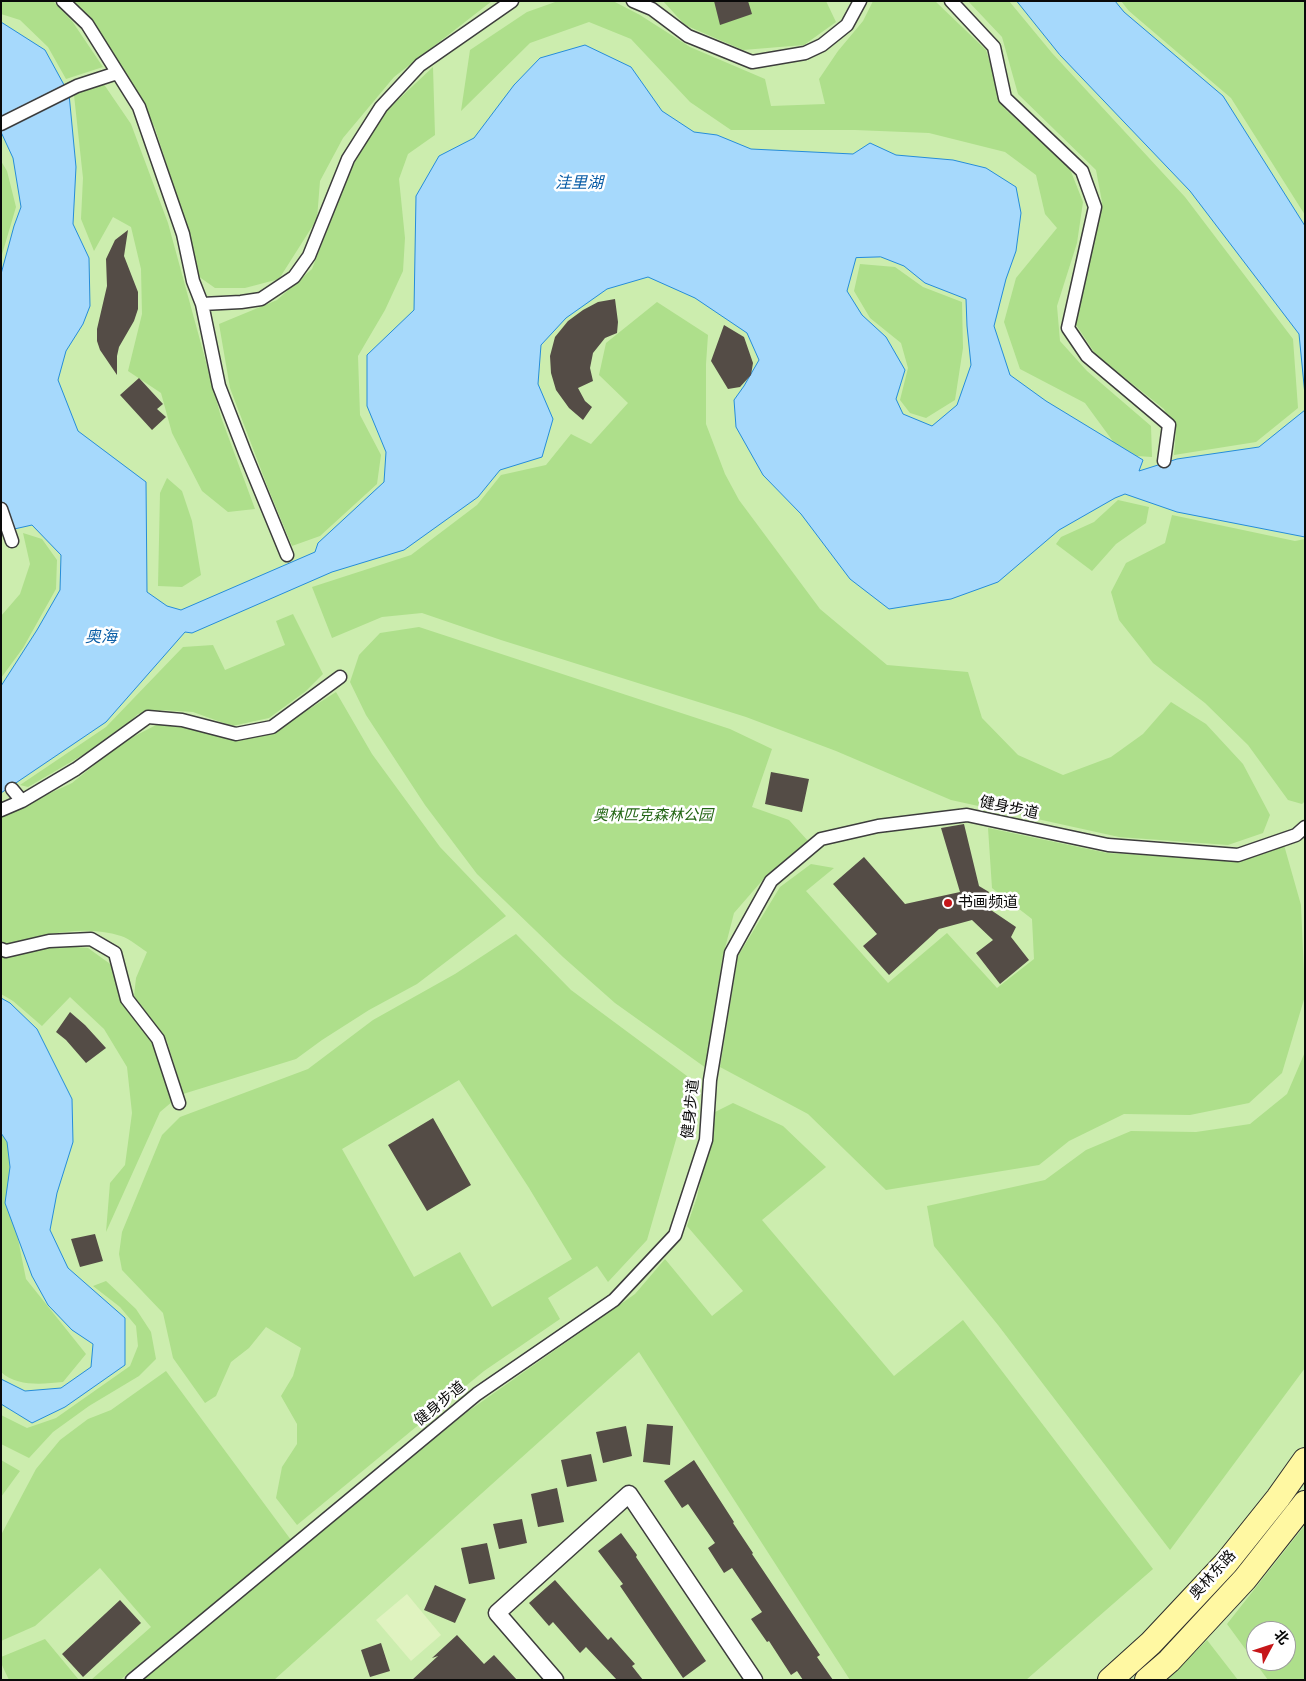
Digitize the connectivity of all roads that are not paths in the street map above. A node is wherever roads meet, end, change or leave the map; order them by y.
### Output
1 (63, 1) edge
2 (512, 1) edge
3 (633, 1) edge
4 (860, 1) edge
5 (952, 1) edge
6 (116, 72) junction
7 (1, 124) edge
8 (202, 304) junction
9 (1164, 461) dead end
10 (1, 509) edge
11 (12, 541) dead end
12 (287, 555) dead end
13 (340, 677) dead end
14 (12, 789) dead end
15 (22, 801) junction
16 (1, 810) edge
17 (1305, 827) edge
18 (1, 949) edge
19 (178, 1103) dead end
20 (1305, 1460) edge
21 (1305, 1503) edge
22 (751, 1679) edge
23 (132, 1680) edge
24 (555, 1680) edge
25 (1110, 1680) edge
26 (1148, 1680) edge

1 - 6 street
2 - 8 street
3 - 4 street
5 - 9 street
6 - 7 street
6 - 8 street
8 - 12 street
10 - 11 street
13 - 15 street
14 - 15 street
15 - 16 street
17 - 23 street, 健身步道
18 - 19 street
20 - 25 main road, 奥林东路
21 - 26 main road, 奥林东路
22 - 24 street

